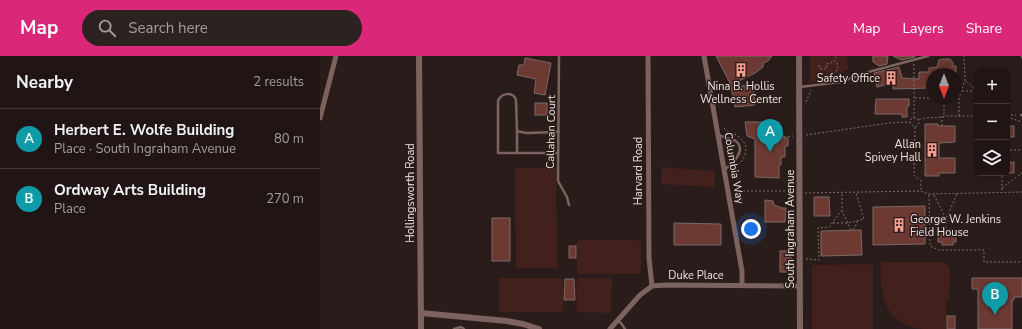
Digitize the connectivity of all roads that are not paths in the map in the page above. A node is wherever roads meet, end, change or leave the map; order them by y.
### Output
1 (336, 56) edge
2 (419, 56) edge
3 (560, 56) edge
4 (648, 56) edge
5 (704, 56) edge
6 (799, 56) edge
7 (928, 56) edge
8 (799, 87) junction
9 (320, 118) edge
10 (517, 131) junction
11 (558, 132) junction
12 (718, 135) junction
13 (517, 153) junction
14 (558, 153) junction
15 (724, 170) junction
16 (568, 205) dead end
17 (742, 285) junction
18 (652, 286) junction
19 (800, 286) junction
20 (421, 313) junction
21 (617, 320) junction
22 (535, 328) edge
23 (421, 329) edge
24 (454, 329) edge
25 (464, 329) edge
26 (610, 329) edge
27 (625, 329) edge
28 (800, 329) edge

1 - 9 street
2 - 20 street, Hollingsworth Road
3 - 11 lane, Callahan Court
4 - 18 street, Harvard Road
5 - 12 street, Columbia Way
6 - 8 street, South Ingraham Avenue
7 - 8 lane
8 - 19 street, South Ingraham Avenue
10 - 11 lane
10 - 13 lane
10 - 13 lane
11 - 14 lane, Callahan Court
12 - 15 street, Columbia Way
12 - 15 lane
13 - 14 lane
14 - 16 lane, Callahan Court
15 - 17 street, Columbia Way
17 - 18 street, Duke Place
17 - 19 street, Duke Place
18 - 21 street
19 - 28 street, South Ingraham Avenue
20 - 22 street
20 - 23 street, Hollingsworth Road
21 - 26 street
21 - 27 lane
24 - 25 lane

